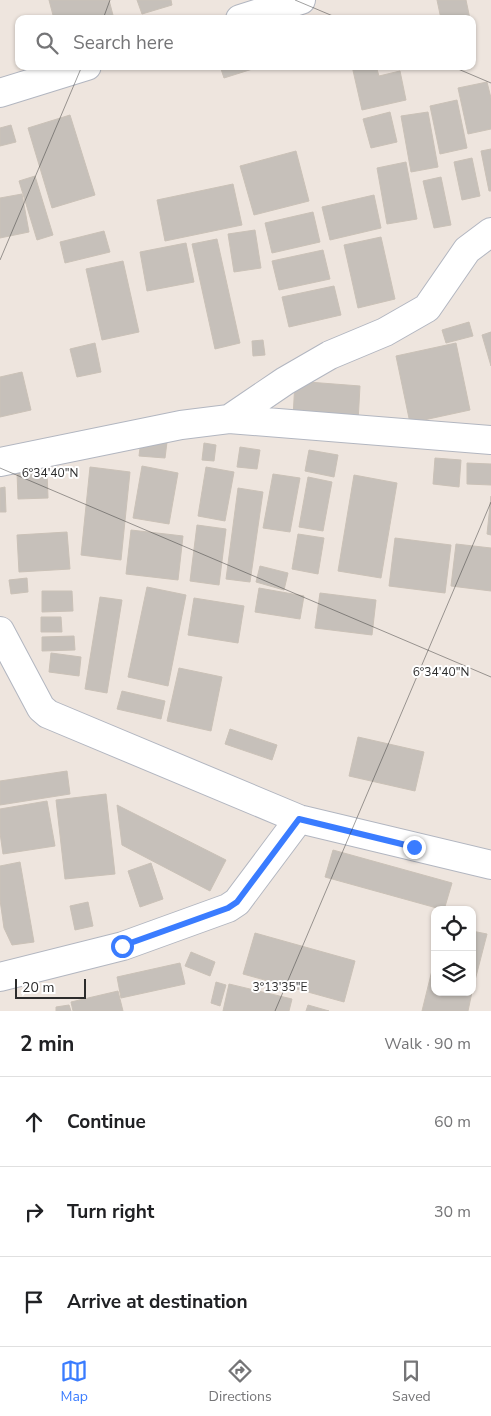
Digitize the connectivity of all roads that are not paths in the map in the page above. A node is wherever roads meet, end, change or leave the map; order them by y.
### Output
1 (301, 0) edge
2 (253, 15) edge
3 (74, 70) edge
4 (0, 93) edge
5 (491, 232) edge
6 (229, 419) junction
7 (491, 440) edge
8 (0, 462) edge
9 (0, 633) edge
10 (299, 819) junction
11 (491, 865) edge
12 (0, 977) edge

1 - 2 street
3 - 4 street
5 - 6 street
6 - 7 street
6 - 8 street
9 - 10 street
10 - 11 street
10 - 12 street

